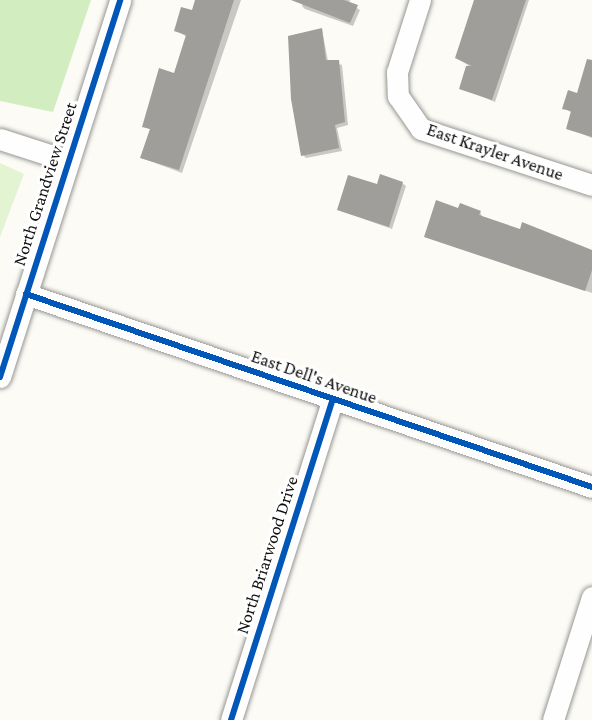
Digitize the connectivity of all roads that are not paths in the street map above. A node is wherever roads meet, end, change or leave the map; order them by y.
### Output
1 (120, 0) edge
2 (420, 0) edge
3 (0, 139) edge
4 (68, 161) junction
5 (592, 185) edge
6 (26, 294) junction
7 (0, 377) edge
8 (333, 399) junction
9 (592, 487) edge
10 (592, 597) edge
11 (231, 720) edge
12 (553, 720) edge

1 - 4 street, North Grandview Street
2 - 5 street, East Krayler Avenue
3 - 4 street
4 - 6 street, North Grandview Street
6 - 7 street, North Grandview Street
6 - 8 street, East Dell's Avenue
8 - 9 street, East Dell's Avenue
8 - 11 street, North Briarwood Drive
10 - 12 street

